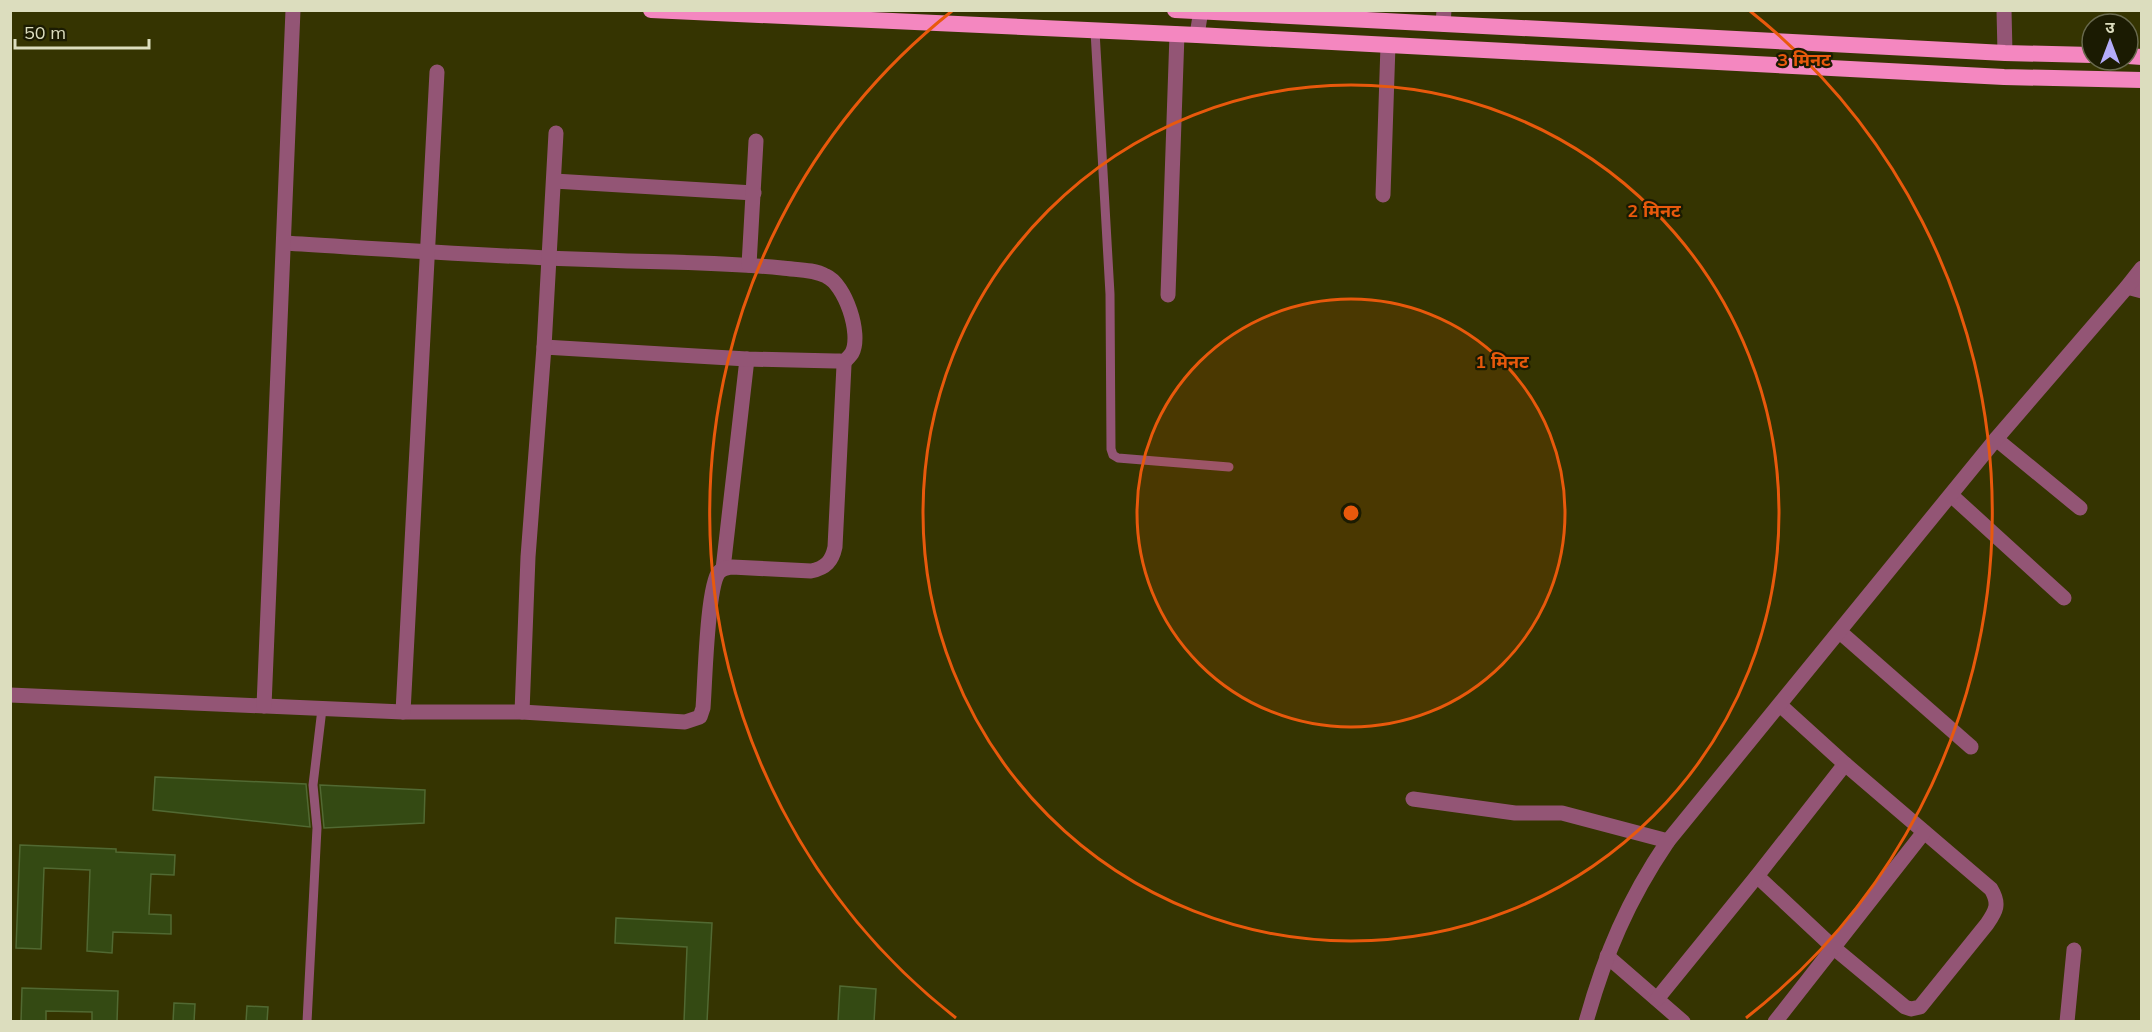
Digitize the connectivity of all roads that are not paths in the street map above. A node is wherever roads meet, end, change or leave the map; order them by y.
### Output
1 (292, 10) edge
2 (651, 10) edge
3 (1175, 10) edge
4 (2004, 10) edge
5 (1201, 11) edge
6 (1273, 13) edge
7 (1443, 17) edge
8 (1095, 31) junction
9 (1177, 34) junction
10 (1197, 35) junction
11 (1388, 45) junction
12 (2005, 53) junction
13 (2080, 56) edge
14 (437, 72) dead end
15 (2142, 80) edge
16 (556, 133) dead end
17 (756, 141) dead end
18 (554, 181) junction
19 (754, 194) junction
20 (1383, 195) dead end
21 (284, 243) junction
22 (428, 252) junction
23 (550, 259) junction
24 (749, 265) junction
25 (2142, 268) edge
26 (2134, 289) edge
27 (1168, 295) dead end
28 (544, 347) junction
29 (747, 359) junction
30 (843, 363) junction
31 (1996, 439) junction
32 (1229, 467) dead end
33 (1951, 495) junction
34 (2080, 508) dead end
35 (723, 569) junction
36 (2064, 598) dead end
37 (1840, 632) junction
38 (10, 695) edge
39 (1780, 705) junction
40 (264, 706) junction
41 (322, 709) junction
42 (522, 711) junction
43 (403, 712) junction
44 (1971, 747) dead end
45 (1845, 764) junction
46 (1413, 800) dead end
47 (1924, 832) junction
48 (1668, 841) junction
49 (1757, 876) junction
50 (1834, 948) junction
51 (2074, 950) dead end
52 (1607, 956) junction
53 (1657, 999) junction
54 (307, 1022) edge
55 (1586, 1022) edge
56 (1683, 1022) edge
57 (1775, 1022) edge
58 (2067, 1022) edge

1 - 21 street
2 - 8 highway
3 - 5 highway
4 - 12 street
5 - 6 highway
5 - 10 street
6 - 7 highway
7 - 12 highway
8 - 9 highway
8 - 32 lane
9 - 10 highway
9 - 27 street
10 - 11 highway
11 - 15 highway
11 - 20 street
12 - 13 highway
14 - 22 street
16 - 18 street
17 - 19 street
18 - 19 street
18 - 23 street
19 - 24 street
21 - 22 street
21 - 40 street
22 - 23 street
22 - 43 street
23 - 24 street
23 - 28 street
24 - 30 street
25 - 26 street
26 - 31 street
28 - 29 street
28 - 42 street
29 - 30 street
29 - 35 street
30 - 35 street
31 - 33 street
31 - 34 street
33 - 36 street
33 - 37 street
35 - 42 street
37 - 39 street
37 - 44 street
38 - 40 street
39 - 45 street
39 - 48 street
40 - 41 street
41 - 43 street
41 - 54 lane
42 - 43 street
45 - 47 street
45 - 49 street
46 - 48 street
47 - 50 street
47 - 50 street
48 - 52 street
49 - 50 street
49 - 53 street
50 - 57 street
51 - 58 street
52 - 53 street
52 - 55 street
53 - 56 street

